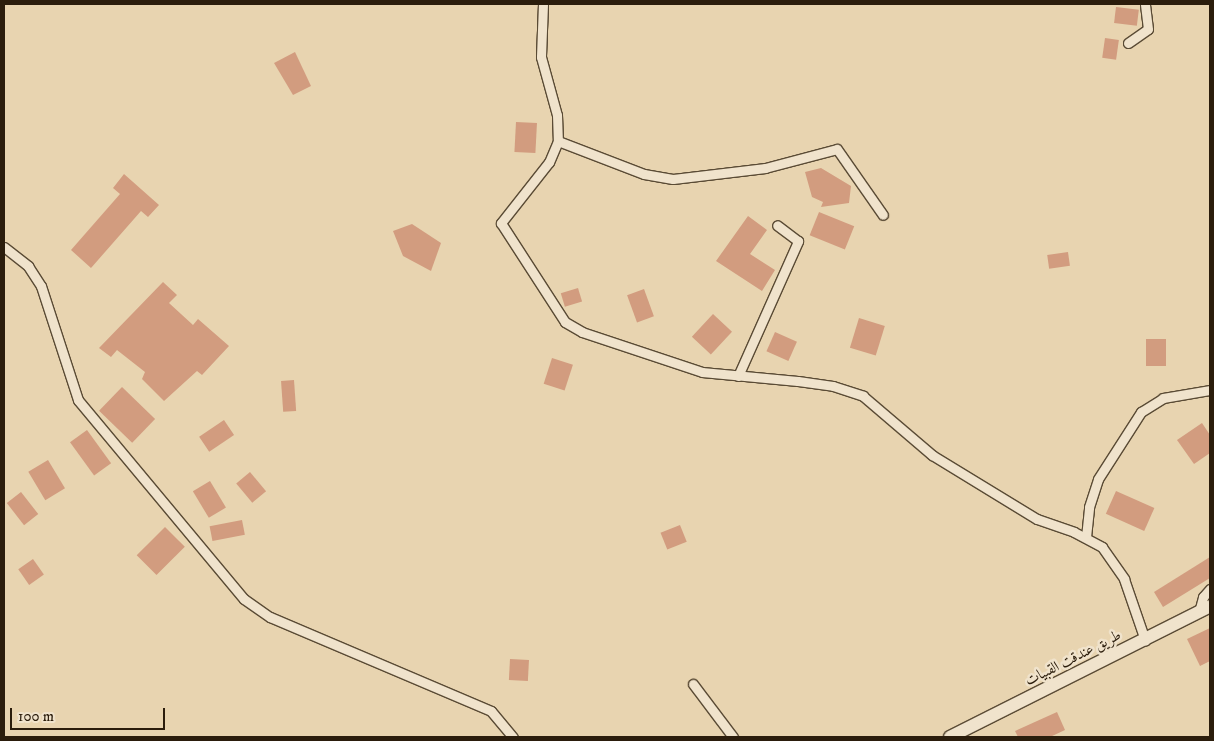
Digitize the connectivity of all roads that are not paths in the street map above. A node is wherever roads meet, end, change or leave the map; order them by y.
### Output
1 (543, 4) edge
2 (1146, 4) edge
3 (1128, 43) dead end
4 (558, 141) junction
5 (883, 215) dead end
6 (777, 225) dead end
7 (4, 247) edge
8 (738, 376) junction
9 (1210, 390) edge
10 (1086, 537) junction
11 (1210, 589) edge
12 (1205, 609) edge
13 (1145, 640) junction
14 (693, 684) dead end
15 (513, 737) edge
16 (734, 737) edge
17 (950, 737) edge

1 - 4 street
2 - 3 street
4 - 5 street
4 - 8 street
6 - 8 street
7 - 15 street
8 - 10 street
9 - 10 street
10 - 13 street
11 - 12 street
12 - 13 main road, طريق عندقت القبيات
13 - 17 main road, طريق عندقت القبيات
14 - 16 street

